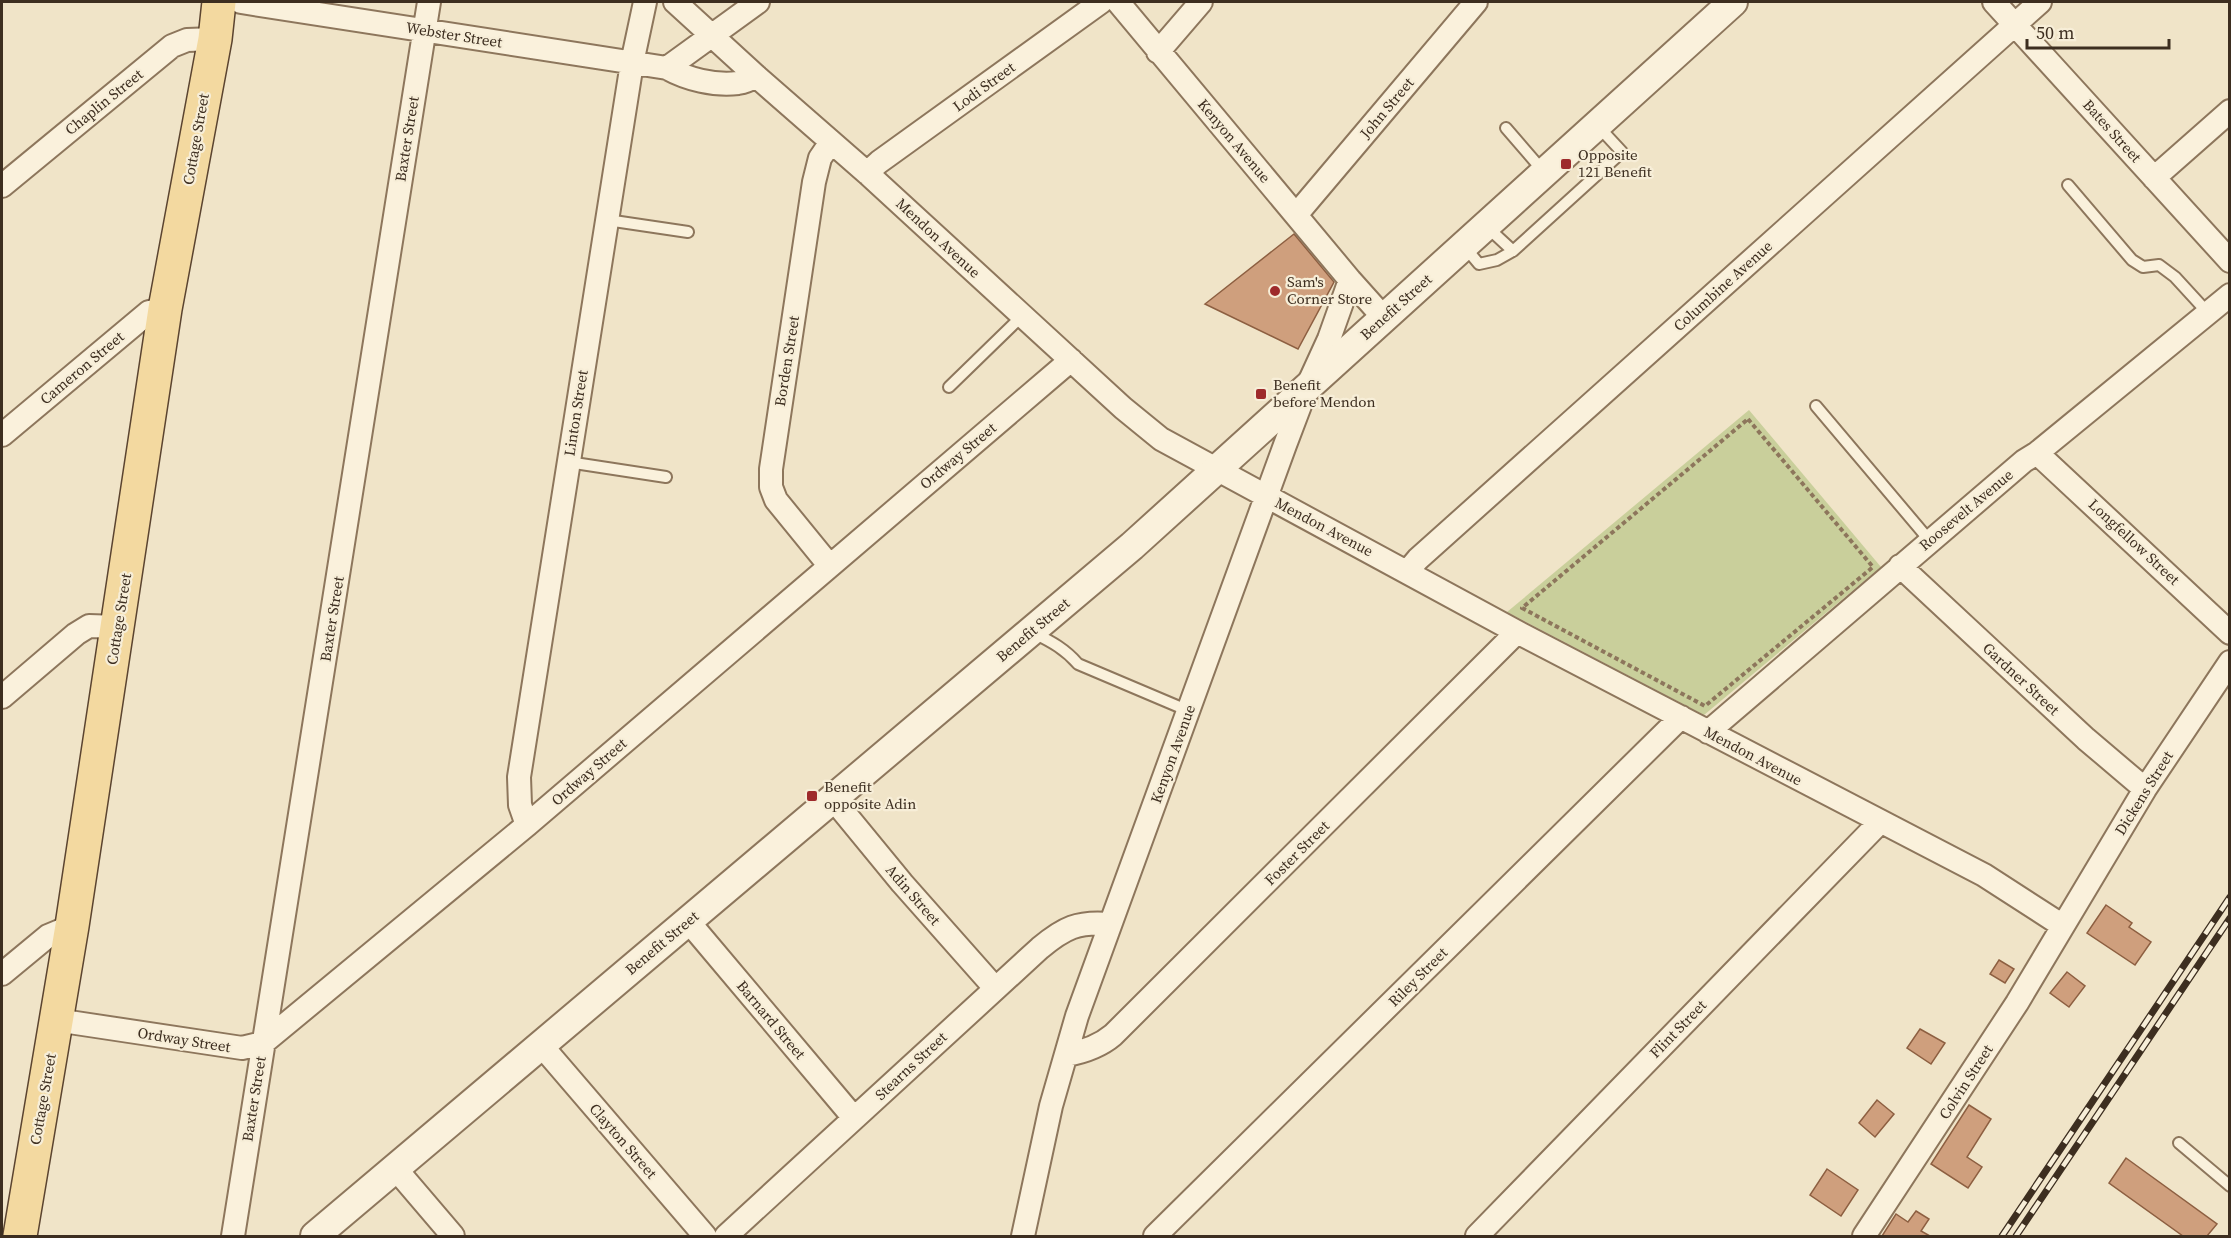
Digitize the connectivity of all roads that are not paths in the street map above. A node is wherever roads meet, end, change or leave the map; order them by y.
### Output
1 (219, 2) edge
2 (241, 2) edge
3 (429, 2) edge
4 (645, 2) edge
5 (675, 2) edge
6 (758, 2) edge
7 (1101, 2) edge
8 (1118, 2) edge
9 (1201, 2) edge
10 (1476, 2) edge
11 (1733, 2) edge
12 (1994, 2) edge
13 (2040, 2) edge
14 (2015, 24) junction
15 (424, 30) junction
16 (712, 35) junction
17 (215, 39) junction
18 (1158, 52) junction
19 (632, 63) junction
20 (667, 68) junction
21 (756, 76) junction
22 (2229, 111) edge
23 (1597, 125) junction
24 (1506, 128) dead end
25 (831, 142) junction
26 (1544, 172) junction
27 (867, 173) junction
28 (2154, 178) junction
29 (2068, 185) dead end
30 (2, 186) edge
31 (1296, 215) junction
32 (607, 220) junction
33 (1486, 225) junction
34 (688, 232) dead end
35 (1464, 246) junction
36 (1513, 251) junction
37 (2229, 261) edge
38 (1350, 280) junction
39 (2229, 295) edge
40 (165, 309) junction
41 (2208, 313) junction
42 (1022, 316) junction
43 (1384, 318) junction
44 (1071, 360) junction
45 (949, 387) dead end
46 (1307, 387) junction
47 (1816, 406) dead end
48 (2, 435) edge
49 (2037, 453) junction
50 (568, 462) junction
51 (1217, 471) junction
52 (666, 477) dead end
53 (1267, 496) junction
54 (1930, 541) junction
55 (830, 565) junction
56 (1900, 566) junction
57 (1407, 572) junction
58 (118, 627) junction
59 (1031, 631) junction
60 (1517, 632) junction
61 (2229, 633) edge
62 (2229, 662) edge
63 (2, 697) edge
64 (1190, 711) junction
65 (1681, 717) junction
66 (1708, 732) junction
67 (2145, 789) junction
68 (833, 799) junction
69 (1880, 822) junction
70 (527, 825) junction
71 (688, 921) junction
72 (1110, 924) junction
73 (72, 926) junction
74 (2063, 926) junction
75 (2, 974) edge
76 (995, 988) junction
77 (56, 1020) junction
78 (263, 1043) junction
79 (541, 1045) junction
80 (1066, 1055) junction
81 (854, 1118) junction
82 (2179, 1143) dead end
83 (395, 1168) junction
84 (2229, 1186) edge
85 (20, 1236) edge
86 (233, 1236) edge
87 (315, 1236) edge
88 (453, 1236) edge
89 (705, 1236) edge
90 (726, 1236) edge
91 (1023, 1236) edge
92 (1155, 1236) edge
93 (1477, 1236) edge
94 (1864, 1236) edge

1 - 17 main road, Cottage Street
2 - 15 street, Webster Street
3 - 15 street, Baxter Street
4 - 19 street, Linton Street
5 - 16 street, Mendon Avenue
6 - 16 street
7 - 27 street, Lodi Street
8 - 18 street, Kenyon Avenue
9 - 18 street
10 - 31 street, John Street
11 - 23 street, Benefit Street
12 - 14 street, Bates Street
13 - 14 street, Columbine Avenue
14 - 28 street, Bates Street
14 - 57 street, Columbine Avenue
15 - 19 street, Webster Street
15 - 78 street, Baxter Street
16 - 20 street
16 - 21 street, Mendon Avenue
17 - 30 street, Chaplin Street
17 - 40 main road, Cottage Street
18 - 31 street, Kenyon Avenue
19 - 20 street, Webster Street
19 - 32 street, Linton Street
20 - 21 street, Webster Street
21 - 25 street, Mendon Avenue
22 - 28 street
23 - 26 street, Benefit Street
23 - 36 lane
24 - 26 lane
25 - 27 street, Mendon Avenue
25 - 55 street, Borden Street
26 - 33 street, Benefit Street
27 - 42 street, Mendon Avenue
28 - 37 street, Bates Street
29 - 41 lane
31 - 38 street, Kenyon Avenue
32 - 34 lane
32 - 50 street, Linton Street
33 - 35 street, Benefit Street
33 - 36 lane
35 - 36 lane
35 - 43 street, Benefit Street
38 - 43 street, Kenyon Avenue
38 - 46 street, Kenyon Avenue
39 - 41 street, Roosevelt Avenue
40 - 48 street, Cameron Street
40 - 58 main road, Cottage Street
41 - 49 street, Roosevelt Avenue
42 - 44 street, Mendon Avenue
42 - 45 lane
43 - 46 street, Benefit Street
44 - 51 street, Mendon Avenue
44 - 55 street, Ordway Street
46 - 51 street, Benefit Street
46 - 53 street, Kenyon Avenue
47 - 54 lane
49 - 54 street, Roosevelt Avenue
49 - 61 street, Longfellow Street
50 - 52 lane
50 - 70 street, Linton Street
51 - 53 street, Mendon Avenue
51 - 59 street, Benefit Street
53 - 57 street, Mendon Avenue
53 - 64 street, Kenyon Avenue
54 - 56 street, Roosevelt Avenue
55 - 70 street, Ordway Street
56 - 66 street, Roosevelt Avenue
56 - 67 street, Gardner Street
57 - 60 street, Mendon Avenue
58 - 63 street
58 - 73 main road, Cottage Street
59 - 64 lane
59 - 68 street, Benefit Street
60 - 65 street, Mendon Avenue
60 - 80 street, Foster Street
62 - 67 street, Dickens Street
64 - 72 street, Kenyon Avenue
65 - 66 street, Mendon Avenue
65 - 92 street, Riley Street
66 - 69 street, Mendon Avenue
67 - 74 street, Dickens Street
68 - 71 street, Benefit Street
68 - 76 street, Adin Street
69 - 74 street, Mendon Avenue
69 - 93 street, Flint Street
70 - 78 street, Ordway Street
71 - 79 street, Benefit Street
71 - 81 street, Barnard Street
72 - 76 street, Stearns Street
72 - 80 street, Kenyon Avenue
73 - 75 street
73 - 77 main road, Cottage Street
74 - 94 street, Colvin Street
76 - 81 street, Stearns Street
77 - 78 street, Ordway Street
77 - 85 main road, Cottage Street
78 - 86 street, Baxter Street
79 - 83 street, Benefit Street
79 - 89 street, Clayton Street
80 - 91 street, Kenyon Avenue
81 - 90 street, Stearns Street
82 - 84 lane
83 - 87 street, Benefit Street
83 - 88 street

